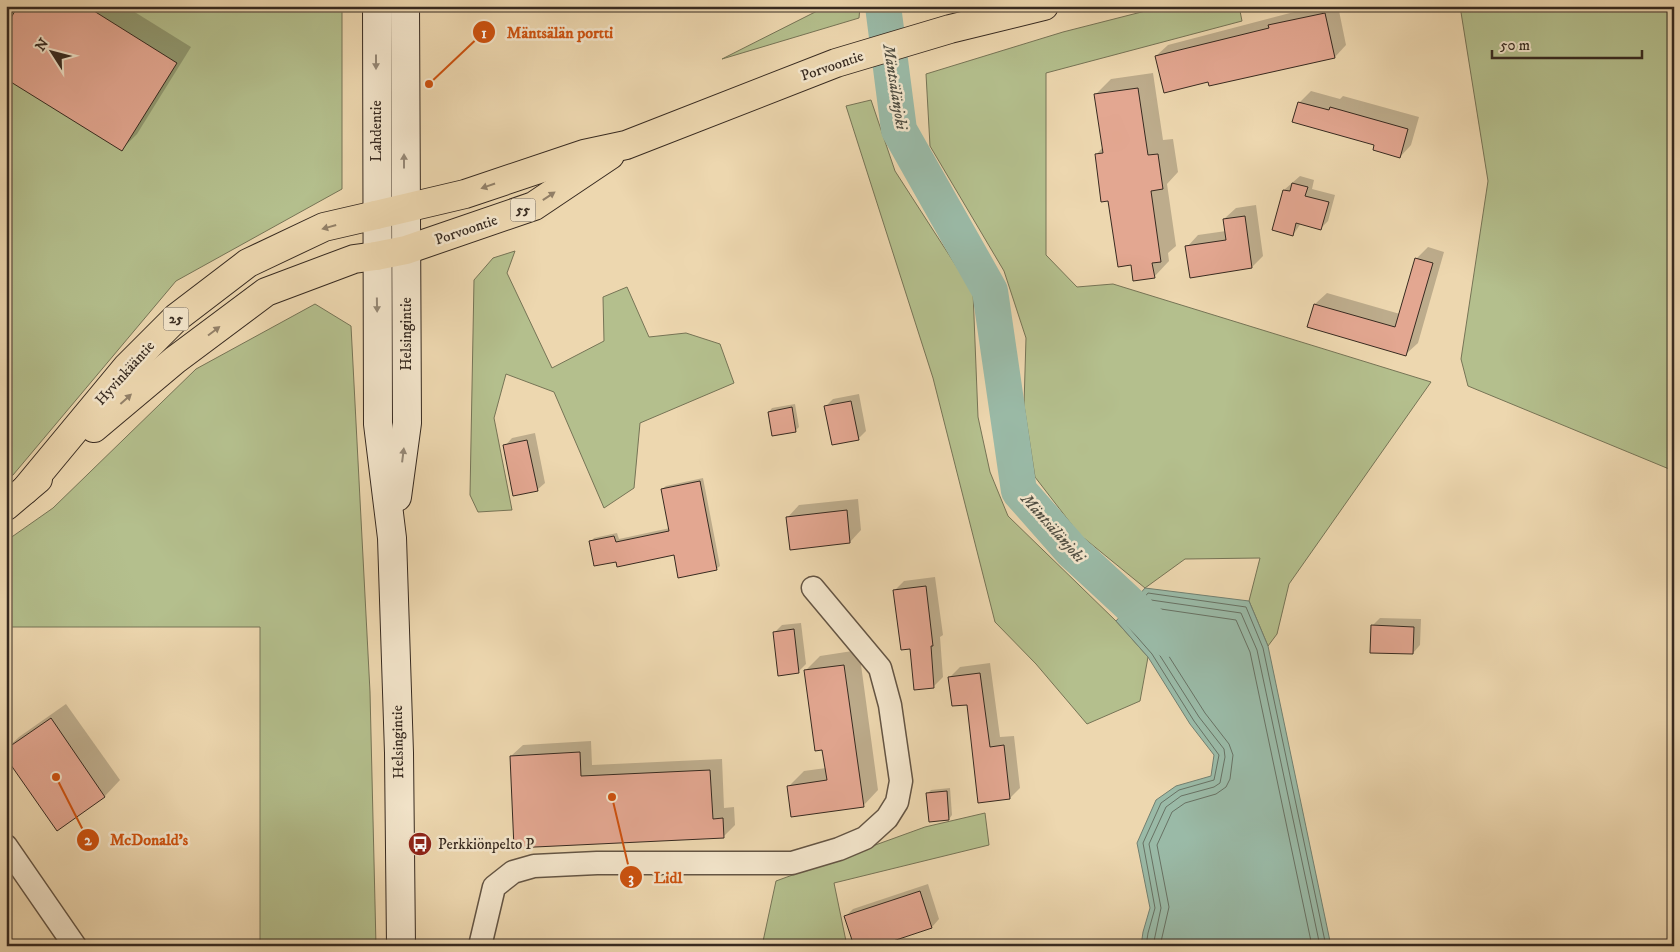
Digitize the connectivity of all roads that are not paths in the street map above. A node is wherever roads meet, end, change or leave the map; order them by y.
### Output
1 (377, 6) edge
2 (404, 6) edge
3 (1044, 6) edge
4 (626, 144) junction
5 (404, 209) junction
6 (376, 215) junction
7 (406, 250) junction
8 (376, 256) junction
9 (16, 498) edge
10 (392, 538) junction
11 (813, 588) dead end
12 (6, 846) edge
13 (75, 946) edge
14 (401, 946) edge
15 (480, 946) edge

1 -> 6 main road, Lahdentie
5 -> 2 main road, Lahdentie
3 - 4 main road, Porvoontie / 55
4 -> 5 main road, Porvoontie / 55
7 -> 4 main road, Porvoontie / 55
5 - 6 main road, Porvoontie / 55
5 - 7 main road, Lahdentie
6 - 8 main road, Lahdentie
6 -> 9 main road, Hyvinkääntie / 25
7 - 8 main road, Porvoontie / 55
10 -> 7 main road, Helsingintie
9 -> 8 main road, Hyvinkääntie / 25
8 -> 10 main road, Helsingintie
10 - 14 main road, Helsingintie
11 - 15 street
12 - 13 street

